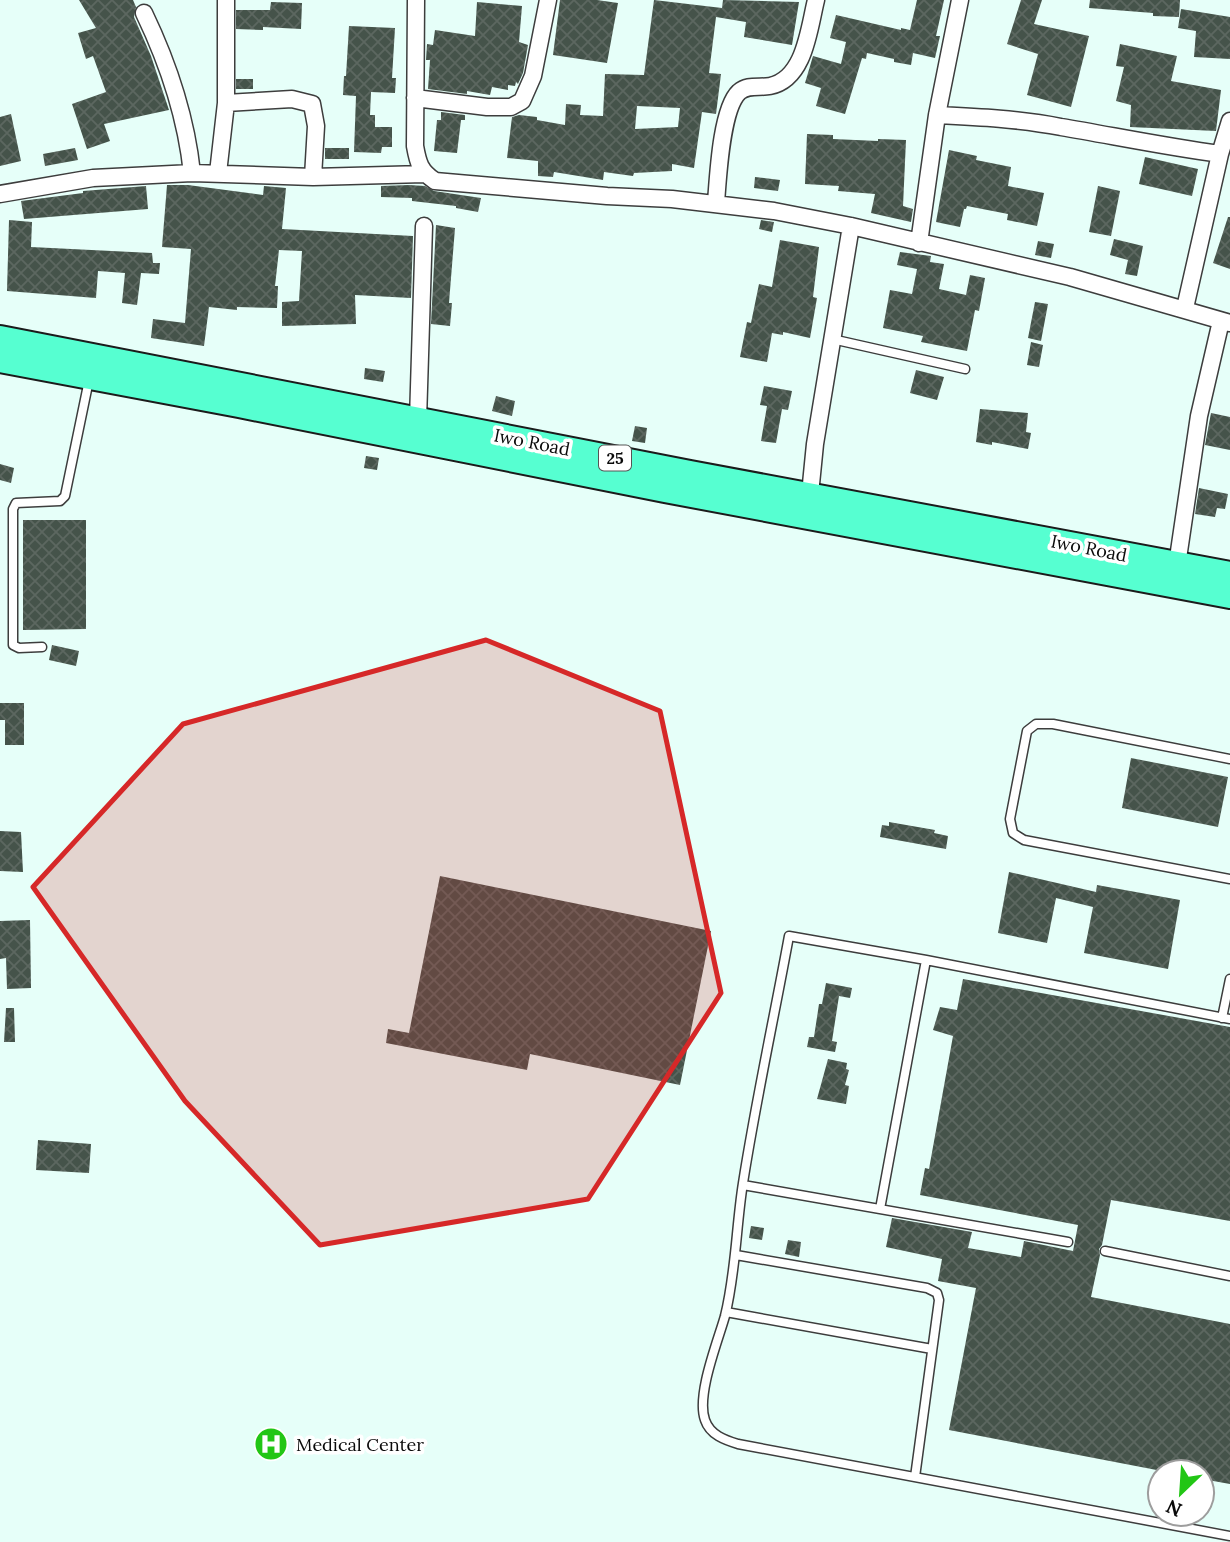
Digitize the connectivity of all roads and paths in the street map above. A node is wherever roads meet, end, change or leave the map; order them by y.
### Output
1 (226, 0) edge
2 (416, 0) edge
3 (548, 0) edge
4 (816, 0) edge
5 (960, 0) edge
6 (144, 13) dead end
7 (415, 98) junction
8 (226, 103) junction
9 (937, 115) junction
10 (1230, 121) edge
11 (1220, 154) junction
12 (192, 173) junction
13 (218, 173) junction
14 (424, 174) junction
15 (313, 177) junction
16 (0, 194) edge
17 (716, 203) junction
18 (424, 226) dead end
19 (851, 226) junction
20 (919, 243) junction
21 (1185, 308) junction
22 (1226, 322) edge
23 (0, 338) edge
24 (832, 339) junction
25 (0, 360) edge
26 (965, 369) dead end
27 (90, 377) junction
28 (418, 420) junction
29 (810, 494) junction
30 (766, 498) junction
31 (1177, 565) junction
32 (1230, 574) edge
33 (1230, 596) edge
34 (42, 647) dead end
35 (1230, 759) edge
36 (1230, 879) edge
37 (926, 960) junction
38 (1230, 979) edge
39 (1226, 1018) edge
40 (743, 1185) junction
41 (880, 1209) junction
42 (1068, 1242) dead end
43 (1105, 1251) dead end
44 (736, 1255) junction
45 (1230, 1276) edge
46 (726, 1312) junction
47 (932, 1349) junction
48 (915, 1477) junction
49 (1230, 1536) edge

1 - 8 street
2 - 7 street
3 - 7 street
4 - 17 street
5 - 9 street
6 - 12 street
7 - 14 street
8 - 13 street
8 - 15 street
9 - 11 street
9 - 20 street
10 - 11 street
11 - 21 street
12 - 13 street
12 - 16 street
13 - 15 street
14 - 15 street
14 - 17 street
17 - 19 street
18 - 28 street
19 - 20 street
19 - 24 street
20 - 21 street
21 - 22 street
22 - 31 street
23 - 28 main road, Iwo Road / 25
24 - 26 lane
24 - 29 street
25 - 27 main road, Iwo Road
27 - 30 main road, Iwo Road
27 - 34 lane
28 - 30 main road, Iwo Road / 25
29 - 30 main road, Iwo Road / 25
29 - 31 main road, Iwo Road / 25
30 - 33 main road, Iwo Road
31 - 32 main road, Iwo Road / 25
35 - 36 lane
37 - 39 lane
37 - 40 lane
37 - 41 lane
38 - 39 lane
40 - 41 lane
40 - 44 lane
41 - 42 lane
43 - 45 lane
44 - 46 lane
44 - 47 lane
46 - 47 lane
46 - 48 lane
47 - 48 lane
48 - 49 lane

